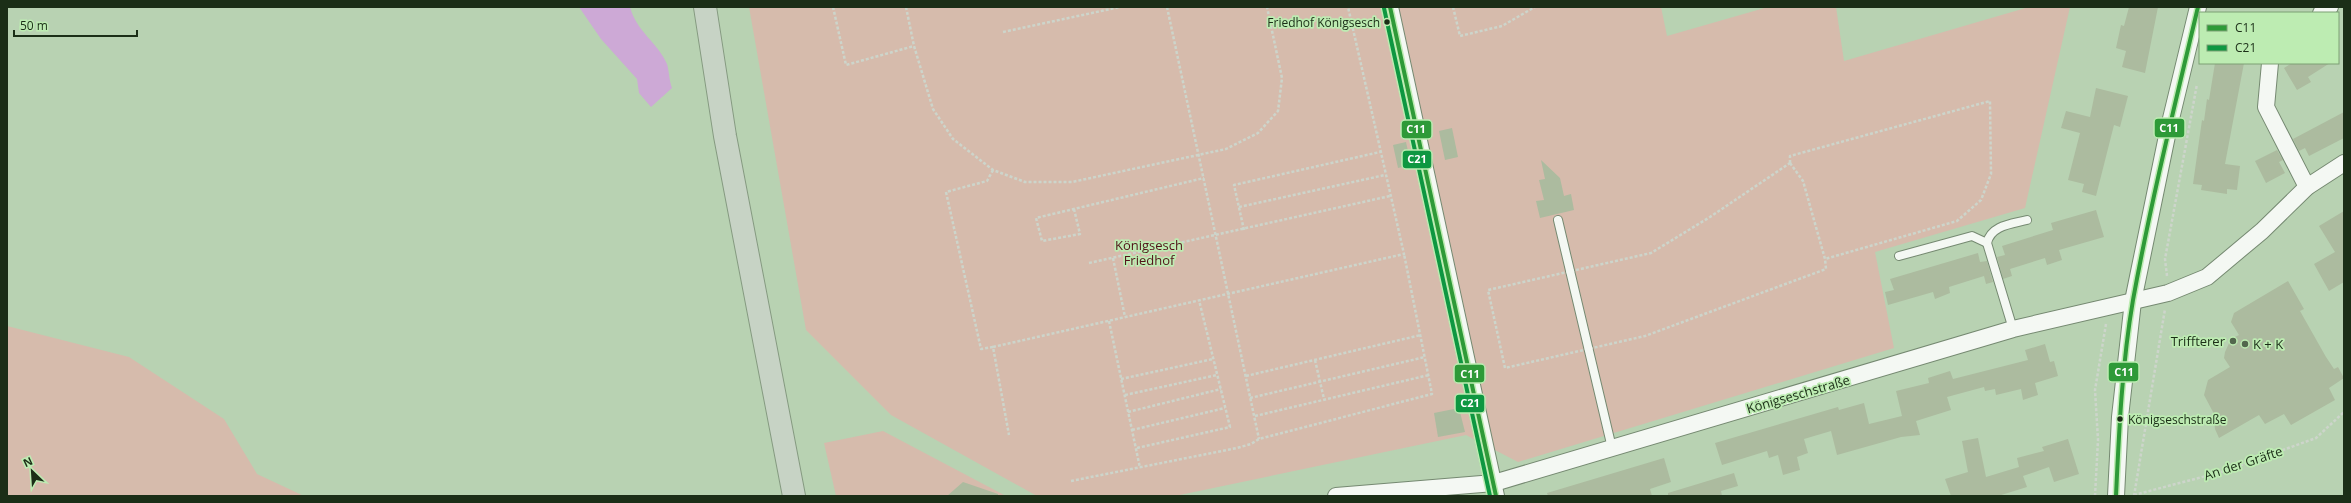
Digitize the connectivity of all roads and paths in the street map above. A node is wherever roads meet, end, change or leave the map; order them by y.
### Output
1 (705, 7) edge
2 (833, 7) edge
3 (906, 7) edge
4 (1120, 7) edge
5 (1167, 7) edge
6 (1267, 7) edge
7 (1348, 7) edge
8 (1390, 7) edge
9 (1453, 7) edge
10 (1535, 7) edge
11 (2198, 7) edge
12 (1003, 32) dead end
13 (914, 46) junction
14 (2270, 64) edge
15 (1380, 152) junction
16 (1200, 155) junction
17 (1790, 163) junction
18 (2344, 163) edge
19 (993, 170) junction
20 (1386, 175) junction
21 (1204, 178) junction
22 (2307, 187) junction
23 (1390, 196) junction
24 (1239, 207) junction
25 (1074, 209) junction
26 (1558, 220) dead end
27 (2027, 220) dead end
28 (1244, 230) junction
29 (1216, 236) junction
30 (1987, 243) junction
31 (1404, 254) junction
32 (1900, 256) dead end
33 (1113, 258) junction
34 (1825, 259) junction
35 (1089, 264) dead end
36 (1571, 272) junction
37 (1228, 293) junction
38 (1199, 300) junction
39 (2133, 301) junction
40 (2108, 308) junction
41 (1125, 317) junction
42 (1109, 321) junction
43 (2014, 329) junction
44 (1421, 335) junction
45 (993, 347) junction
46 (1588, 348) junction
47 (1425, 357) junction
48 (1213, 359) junction
49 (1316, 360) junction
50 (1217, 375) junction
51 (1429, 375) junction
52 (1246, 376) junction
53 (1121, 379) junction
54 (1320, 382) junction
55 (1221, 390) junction
56 (1126, 395) junction
57 (1250, 398) junction
58 (1324, 399) junction
59 (1225, 408) junction
60 (1128, 412) junction
61 (2344, 412) edge
62 (1254, 416) junction
63 (1132, 430) junction
64 (1009, 435) dead end
65 (1258, 439) junction
66 (1137, 448) junction
67 (1612, 448) junction
68 (1140, 468) junction
69 (1071, 481) dead end
70 (1495, 489) edge
71 (794, 496) edge
72 (1336, 496) edge
73 (2095, 496) edge
74 (2116, 496) edge
75 (2132, 496) edge

1 - 71 highway
2 - 13 path
3 - 13 path
4 - 12 path
5 - 16 path
6 - 16 path
7 - 15 path
8 - 70 street
9 - 10 path
11 - 39 street
13 - 19 path
14 - 22 street
15 - 20 path
15 - 24 path
16 - 19 path
16 - 21 path
17 - 34 path
17 - 34 path
17 - 36 path
18 - 22 street, Königseschstraße
19 - 45 path
20 - 23 path
20 - 24 path
21 - 25 path
21 - 29 path
22 - 39 street, Königseschstraße
23 - 28 path
23 - 31 path
24 - 28 path
25 - 25 path
26 - 36 lane
27 - 30 lane
28 - 29 path
29 - 33 path
29 - 37 path
30 - 32 lane
30 - 43 lane
31 - 37 path
31 - 44 path
33 - 35 path
33 - 41 path
34 - 46 path
36 - 46 lane
36 - 46 path
37 - 38 path
37 - 52 path
38 - 41 path
38 - 48 path
39 - 40 street, Königseschstraße
39 - 74 street
40 - 43 street, Königseschstraße
40 - 73 path
41 - 42 path
42 - 45 path
42 - 53 path
43 - 67 street, Königseschstraße
44 - 47 path
44 - 49 path
45 - 64 path
46 - 67 lane
47 - 51 path
47 - 54 path
48 - 50 path
48 - 53 path
49 - 52 path
49 - 54 path
50 - 55 path
50 - 56 path
51 - 58 path
51 - 65 path
52 - 57 path
53 - 56 path
54 - 57 path
54 - 58 path
55 - 59 path
55 - 60 path
56 - 60 path
57 - 62 path
58 - 62 path
59 - 63 path
59 - 66 path
60 - 63 path
61 - 75 path, An der Gräfte
62 - 65 path
63 - 66 path
65 - 68 path
66 - 68 path
67 - 70 street, Königseschstraße
68 - 69 path
70 - 72 street, Königseschstraße

